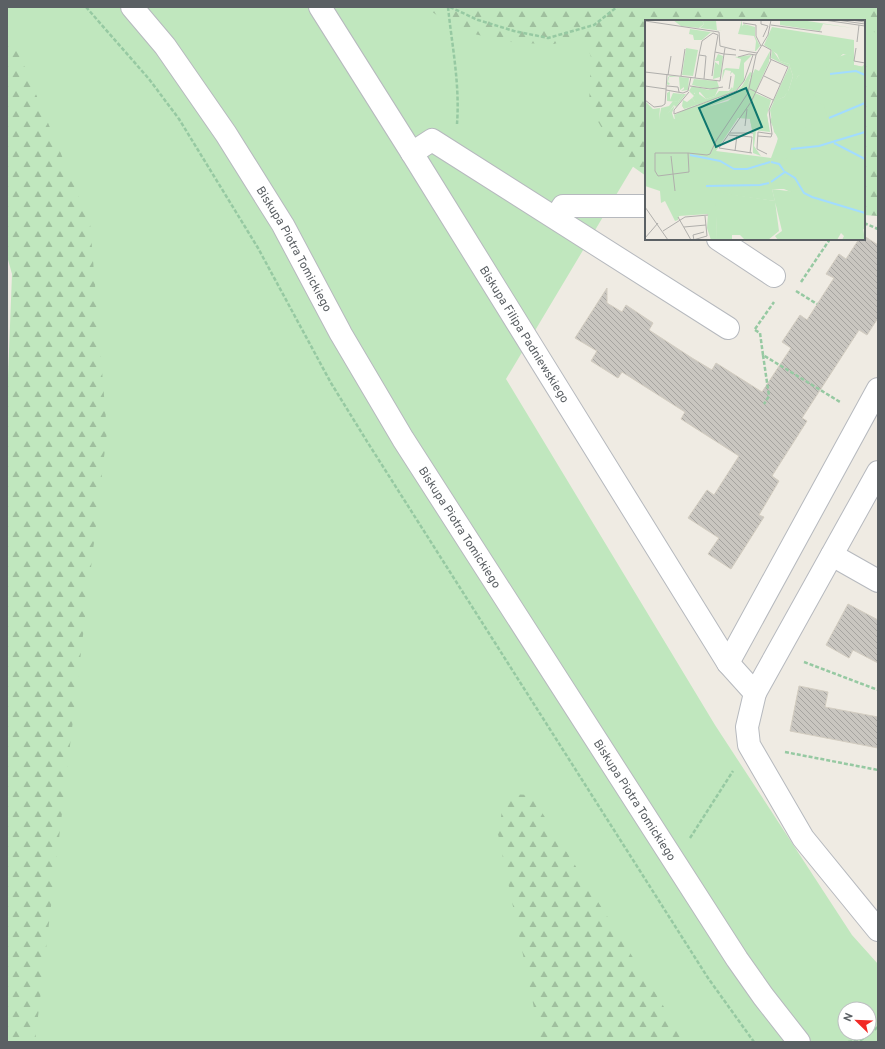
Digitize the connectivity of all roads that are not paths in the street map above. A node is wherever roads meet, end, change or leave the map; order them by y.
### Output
1 (132, 7) edge
2 (320, 7) edge
3 (412, 153) junction
4 (645, 206) edge
5 (556, 217) junction
6 (720, 240) edge
7 (774, 276) dead end
8 (728, 328) road end
9 (878, 389) edge
10 (878, 472) edge
11 (832, 555) junction
12 (878, 581) edge
13 (728, 663) junction
14 (755, 693) junction
15 (878, 930) edge
16 (799, 1042) edge

1 - 16 street, Biskupa Piotra Tomickiego
2 - 3 street, Biskupa Filipa Padniewskiego
3 - 5 street
3 - 13 street, Biskupa Filipa Padniewskiego
4 - 5 street
5 - 8 street
6 - 7 street
9 - 13 street
10 - 11 street
11 - 12 street
11 - 14 street
13 - 14 street, Biskupa Filipa Padniewskiego
14 - 15 street

